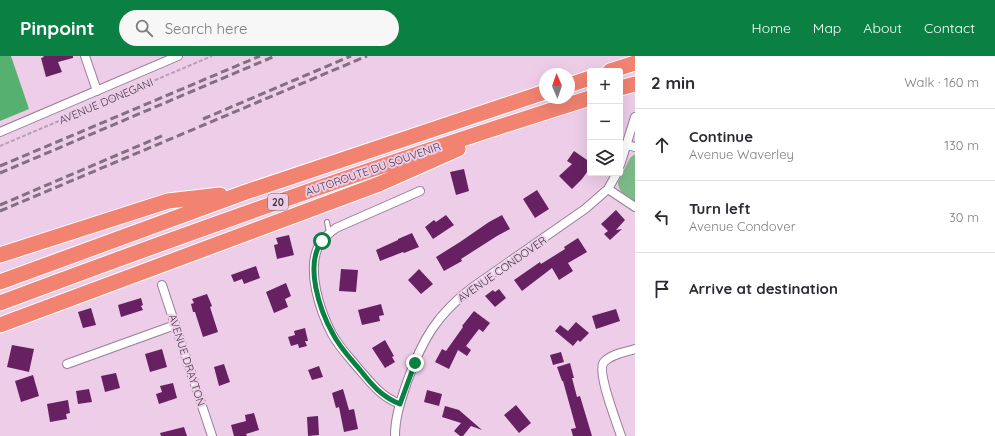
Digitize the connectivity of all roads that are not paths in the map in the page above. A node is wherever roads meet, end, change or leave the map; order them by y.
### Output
1 (85, 56) edge
2 (178, 56) edge
3 (634, 63) edge
4 (619, 68) edge
5 (587, 79) edge
6 (575, 82) edge
7 (635, 84) edge
8 (623, 87) edge
9 (97, 90) junction
10 (539, 94) edge
11 (587, 99) edge
12 (635, 118) edge
13 (523, 119) junction
14 (0, 132) edge
15 (631, 146) edge
16 (623, 160) edge
17 (615, 176) edge
18 (608, 189) junction
19 (420, 191) dead end
20 (246, 192) junction
21 (635, 207) edge
22 (327, 222) dead end
23 (333, 230) junction
24 (0, 255) edge
25 (0, 282) edge
26 (162, 284) dead end
27 (0, 303) edge
28 (0, 324) edge
29 (175, 325) junction
30 (635, 349) edge
31 (67, 364) dead end
32 (400, 404) junction
33 (212, 436) edge
34 (395, 436) edge
35 (621, 436) edge

1 - 9 street
2 - 9 street, AVENUE DONEGANI
3 - 4 highway
5 - 6 highway
7 - 8 highway
9 - 14 street, AVENUE DONEGANI
10 - 20 highway, AUTOROUTE DU SOUVENIR / 20
11 - 13 highway, AUTOROUTE DU SOUVENIR / 20
12 - 15 street
13 - 27 highway, AUTOROUTE DU SOUVENIR / 20
13 - 28 highway
15 - 16 street
17 - 18 street, AVENUE CONDOVER
18 - 21 street
18 - 32 street, AVENUE CONDOVER
19 - 23 street
20 - 24 highway
20 - 25 highway, AUTOROUTE DU SOUVENIR / 20
22 - 23 lane
23 - 32 street
26 - 29 street, AVENUE DRAYTON
29 - 31 street
29 - 33 street, AVENUE DRAYTON
30 - 35 street
32 - 34 street, AVENUE CONDOVER

